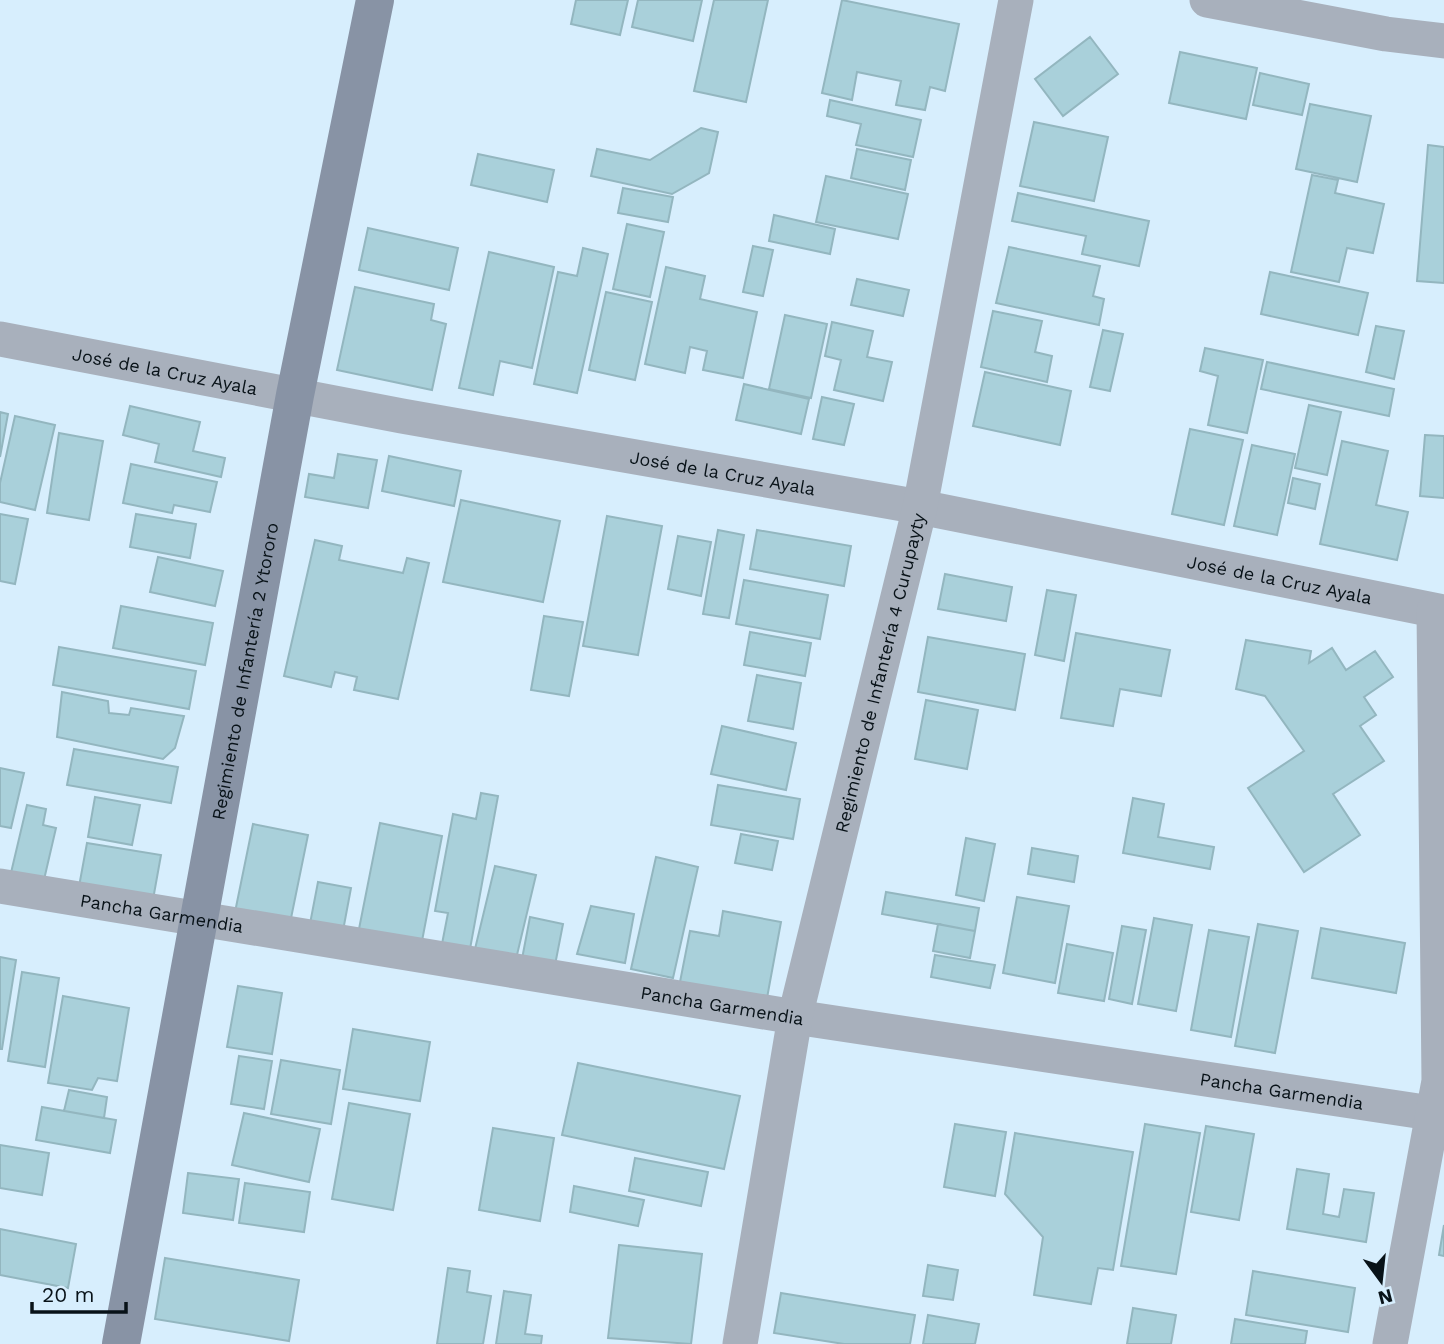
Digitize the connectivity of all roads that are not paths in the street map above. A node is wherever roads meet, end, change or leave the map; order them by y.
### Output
1 (375, 0) edge
2 (1016, 0) edge
3 (1207, 0) edge
4 (1444, 41) edge
5 (0, 339) edge
6 (295, 395) junction
7 (920, 507) junction
8 (1439, 611) edge
9 (0, 886) edge
10 (198, 921) junction
11 (795, 1017) junction
12 (1439, 1114) edge
13 (125, 1343) edge
14 (740, 1344) edge
15 (1391, 1344) edge

1 - 6 street, Regimiento de Infantería 2 Ytororo
2 - 7 street, Regimiento de Infantería 4 Curupayty
3 - 4 street
5 - 6 street, José de la Cruz Ayala
6 - 7 street, José de la Cruz Ayala
6 - 10 street, Regimiento de Infantería 2 Ytororo
7 - 8 street, José de la Cruz Ayala
7 - 11 street, Regimiento de Infantería 4 Curupayty
8 - 12 street
9 - 10 street, Pancha Garmendia
10 - 11 street, Pancha Garmendia
10 - 13 street, Regimiento de Infantería 2 Ytororo
11 - 12 street, Pancha Garmendia
11 - 14 street, Regimiento de Infantería 4 Curupayty
12 - 15 street

